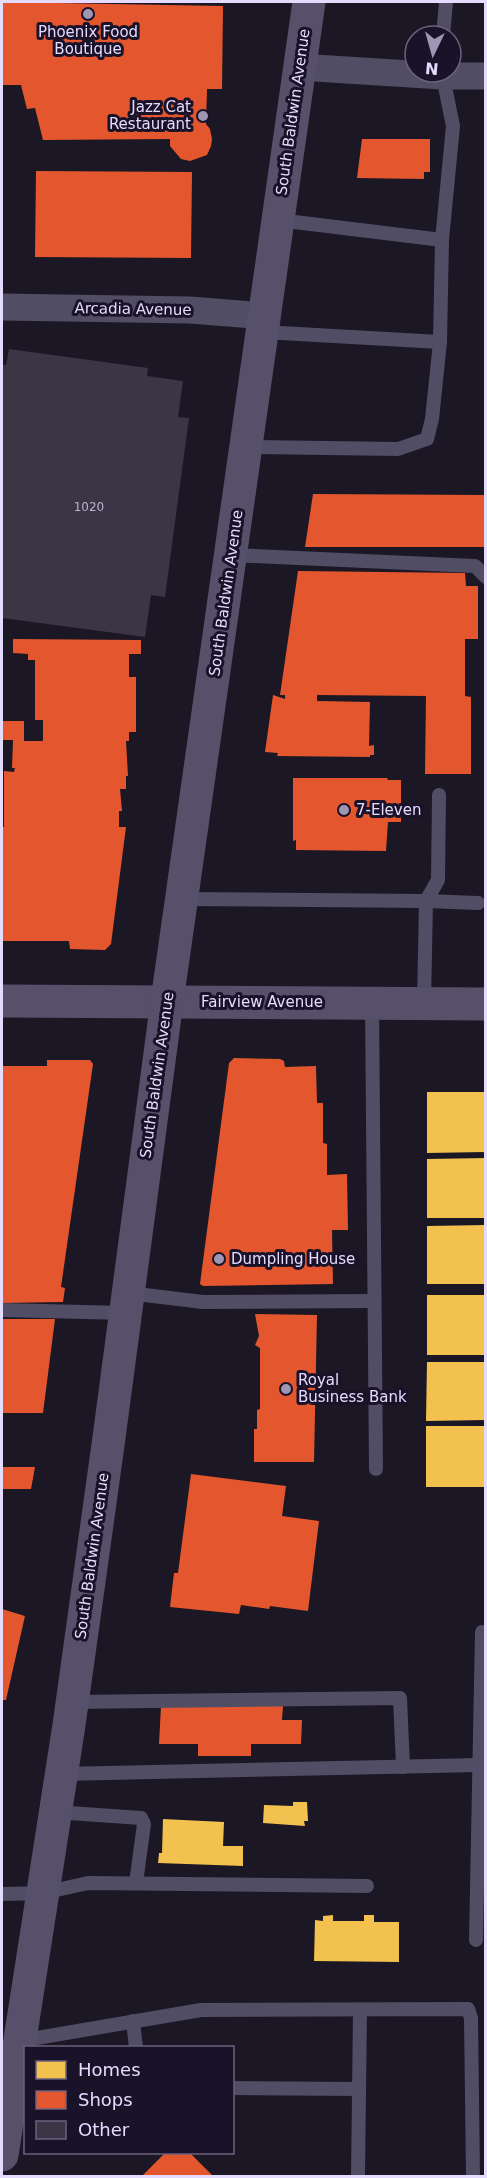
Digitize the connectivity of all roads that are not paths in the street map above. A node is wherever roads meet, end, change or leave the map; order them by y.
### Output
1 (309, 2) edge
2 (446, 2) edge
3 (444, 24) edge
4 (299, 67) junction
5 (403, 72) edge
6 (463, 74) edge
7 (486, 75) edge
8 (444, 84) edge
9 (278, 220) junction
10 (442, 240) junction
11 (2, 307) edge
12 (264, 324) junction
13 (440, 342) junction
14 (247, 447) junction
15 (231, 555) junction
16 (486, 577) edge
17 (439, 795) dead end
18 (181, 899) junction
19 (426, 901) junction
20 (478, 903) dead end
21 (2, 1000) edge
22 (167, 1001) junction
23 (372, 1003) junction
24 (424, 1004) junction
25 (486, 1004) edge
26 (374, 1301) junction
27 (127, 1303) junction
28 (2, 1310) edge
29 (376, 1469) dead end
30 (482, 1632) dead end
31 (72, 1702) junction
32 (479, 1765) junction
33 (403, 1767) junction
34 (61, 1774) junction
35 (55, 1812) junction
36 (136, 1883) junction
37 (367, 1886) dead end
38 (43, 1893) junction
39 (2, 1894) edge
40 (476, 1940) dead end
41 (360, 2010) junction
42 (133, 2022) junction
43 (19, 2041) junction
44 (136, 2046) edge
45 (8, 2075) edge
46 (234, 2088) edge
47 (359, 2089) junction
48 (2, 2151) edge
49 (358, 2176) edge
50 (473, 2176) edge

1 - 4 main road, South Baldwin Avenue
2 - 3 lane
4 - 5 street
4 - 9 main road, South Baldwin Avenue
6 - 7 street
8 - 10 lane
9 - 10 lane
9 - 12 main road, South Baldwin Avenue
10 - 13 lane
11 - 12 street, Arcadia Avenue
12 - 13 lane
12 - 14 main road, South Baldwin Avenue
13 - 14 lane
14 - 15 main road, South Baldwin Avenue
15 - 16 lane
15 - 18 main road, South Baldwin Avenue
17 - 19 lane
18 - 19 lane
18 - 22 main road, South Baldwin Avenue
19 - 20 lane
19 - 24 lane
21 - 22 main road, Fairview Avenue
22 - 23 main road, Fairview Avenue
22 - 27 main road, South Baldwin Avenue
23 - 24 main road, Fairview Avenue
23 - 26 lane
24 - 25 main road, Fairview Avenue
26 - 27 lane
26 - 29 lane
27 - 28 lane
27 - 31 main road, South Baldwin Avenue
30 - 32 lane
31 - 33 lane
31 - 34 main road, South Baldwin Avenue
32 - 33 lane
32 - 40 lane
33 - 34 lane
34 - 35 main road, South Baldwin Avenue
35 - 36 lane
35 - 38 main road, South Baldwin Avenue
36 - 37 lane
36 - 38 lane
38 - 39 lane
38 - 43 main road, South Baldwin Avenue
41 - 42 lane
41 - 47 lane
41 - 50 lane
42 - 43 lane
42 - 44 lane
43 - 45 main road, South Baldwin Avenue
45 - 48 main road, South Baldwin Avenue
46 - 47 lane
47 - 49 lane

